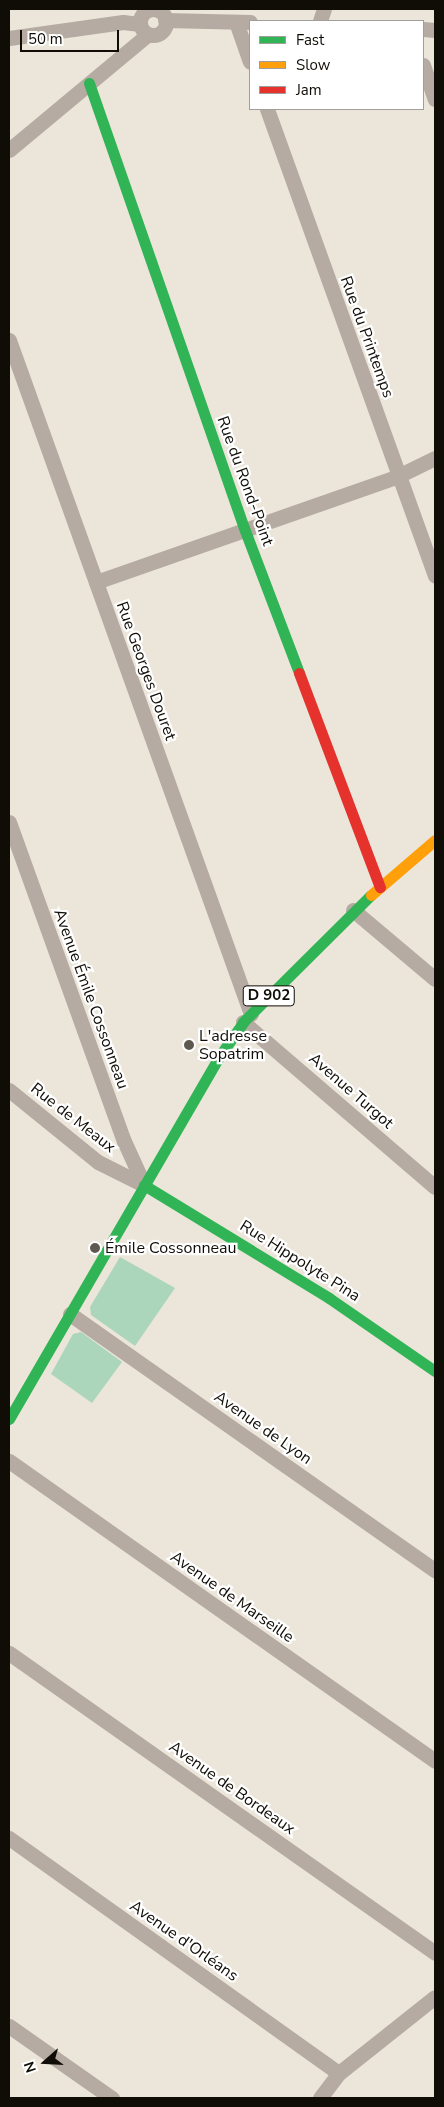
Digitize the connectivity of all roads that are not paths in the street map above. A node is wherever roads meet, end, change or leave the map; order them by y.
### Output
1 (163, 14) edge
2 (143, 20) edge
3 (243, 22) edge
4 (9, 38) edge
5 (249, 56) edge
6 (424, 68) edge
7 (88, 83) junction
8 (435, 99) edge
9 (267, 110) edge
10 (9, 150) edge
11 (9, 340) edge
12 (435, 458) edge
13 (398, 476) junction
14 (244, 528) junction
15 (435, 576) edge
16 (96, 582) junction
17 (9, 822) edge
18 (435, 840) edge
19 (380, 887) junction
20 (353, 910) junction
21 (435, 979) edge
22 (247, 1018) junction
23 (9, 1090) edge
24 (144, 1185) junction
25 (435, 1187) edge
26 (70, 1314) junction
27 (435, 1371) edge
28 (9, 1419) edge
29 (9, 1461) edge
30 (435, 1571) edge
31 (9, 1653) edge
32 (435, 1761) edge
33 (9, 1838) edge
34 (435, 1953) edge
35 (435, 1997) edge
36 (9, 2026) edge
37 (339, 2072) junction
38 (112, 2098) edge
39 (320, 2098) edge

1 - 2 street
1 - 2 street
1 - 3 street
2 - 4 street
2 - 7 street
3 - 5 street
6 - 8 street
7 - 10 street
7 - 14 main road, Rue du Rond-Point
9 - 13 street, Rue du Printemps
11 - 16 street, Rue Georges Douret
12 - 13 street
13 - 14 street
13 - 15 street, Rue du Printemps
14 - 16 street
14 - 19 main road, Rue du Rond-Point
16 - 22 street, Rue Georges Douret
17 - 24 street, Avenue Émile Cossonneau
18 - 19 main road, D 902
19 - 20 main road, D 902
20 - 21 street
20 - 22 main road, D 902
22 - 24 main road, D 902
22 - 25 street, Avenue Turgot
23 - 24 street, Rue de Meaux
24 - 26 main road, D 902
24 - 27 main road, Rue Hippolyte Pina
26 - 28 main road, D 902
26 - 30 street, Avenue de Lyon
29 - 32 street, Avenue de Marseille
31 - 34 street, Avenue de Bordeaux
33 - 37 street, Avenue d'Orléans
35 - 37 street
36 - 38 street
37 - 39 street

